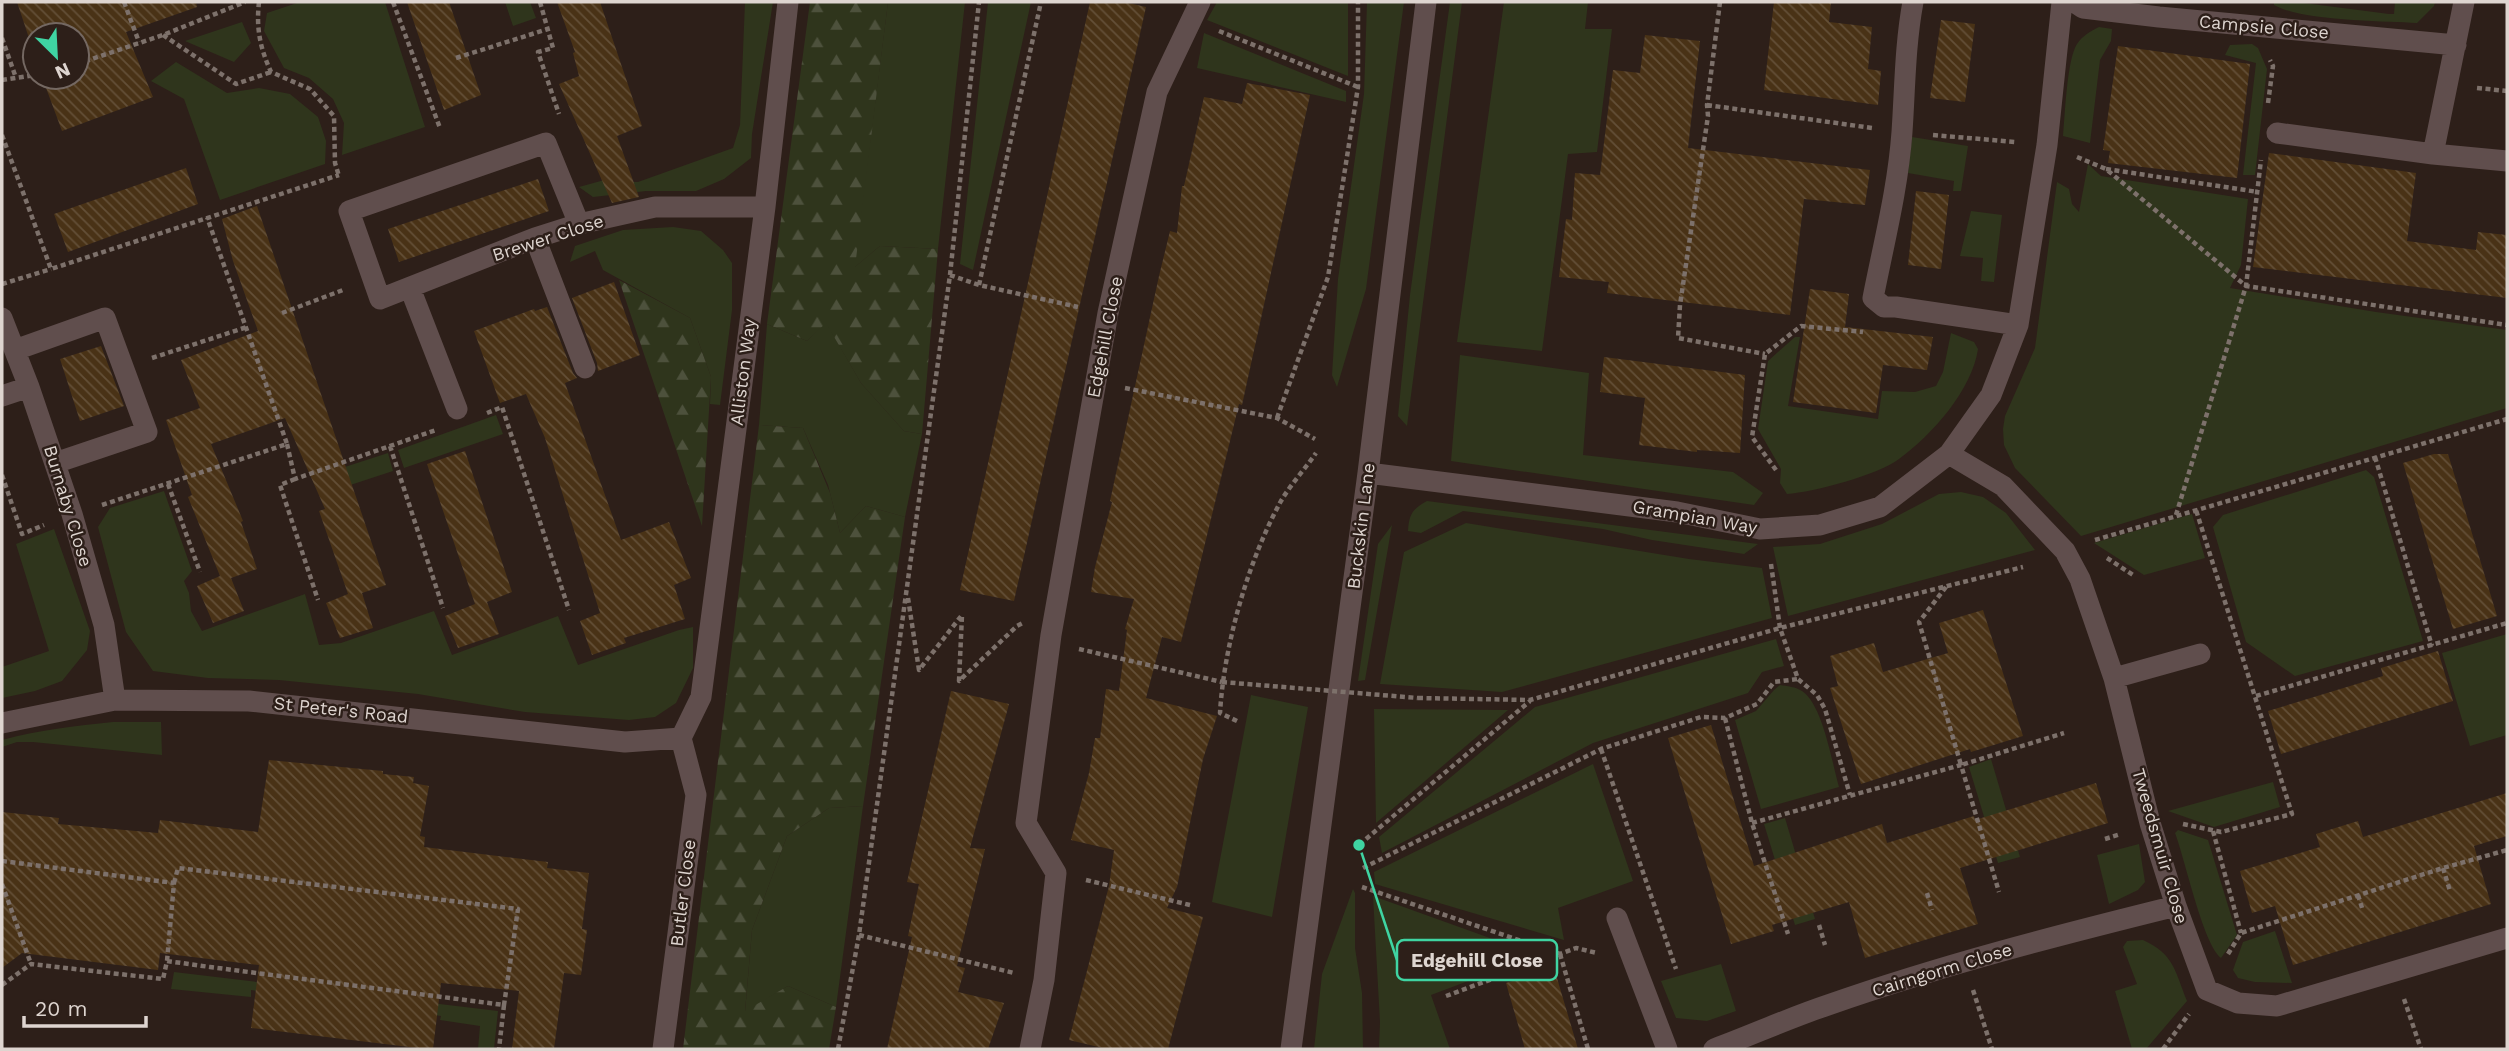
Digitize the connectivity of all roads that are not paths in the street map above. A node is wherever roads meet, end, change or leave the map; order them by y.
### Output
1 (788, 2) edge
2 (1426, 2) edge
3 (1913, 2) edge
4 (2062, 2) edge
5 (2074, 2) edge
6 (2463, 2) edge
7 (1196, 10) edge
8 (2160, 10) edge
9 (2456, 46) junction
10 (2272, 124) road end
11 (2433, 154) junction
12 (2507, 161) edge
13 (765, 207) junction
14 (579, 224) junction
15 (535, 238) junction
16 (410, 288) junction
17 (2, 318) edge
18 (2018, 325) junction
19 (15, 349) junction
20 (585, 368) dead end
21 (29, 387) junction
22 (2, 396) edge
23 (467, 412) road end
24 (1949, 454) junction
25 (55, 463) junction
26 (1368, 473) junction
27 (2200, 654) dead end
28 (2114, 678) junction
29 (115, 699) junction
30 (2, 723) edge
31 (681, 738) junction
32 (2176, 906) junction
33 (1617, 918) dead end
34 (2507, 938) edge
35 (663, 1049) edge
36 (1030, 1049) edge
37 (1292, 1049) edge
38 (1667, 1049) edge
39 (1714, 1049) edge

1 - 13 street, Alliston Way
2 - 26 street, Buckskin Lane
3 - 18 street
4 - 18 street, Grampian Way
5 - 8 street, Campsie Close
6 - 9 street
7 - 36 street, Edgehill Close
8 - 9 street, Campsie Close
9 - 11 street
10 - 11 street
11 - 12 street
13 - 14 street, Brewer Close
13 - 31 street, Alliston Way
14 - 15 street, Brewer Close
14 - 16 street, Brewer Close
15 - 16 street, Brewer Close
15 - 20 street
16 - 23 street
17 - 19 street, Burnaby Close
18 - 24 street, Grampian Way
19 - 21 street, Burnaby Close
19 - 25 street
21 - 22 street
21 - 25 street, Burnaby Close
24 - 26 street, Grampian Way
24 - 28 street, Tweedsmuir Close
25 - 29 street, Burnaby Close
26 - 37 street, Buckskin Lane
27 - 28 street
28 - 32 street, Tweedsmuir Close
29 - 30 street, St Peter's Road
29 - 31 street, St Peter's Road
31 - 35 street, Butler Close
32 - 34 street, Tweedsmuir Close
32 - 39 street, Cairngorm Close
33 - 38 street

